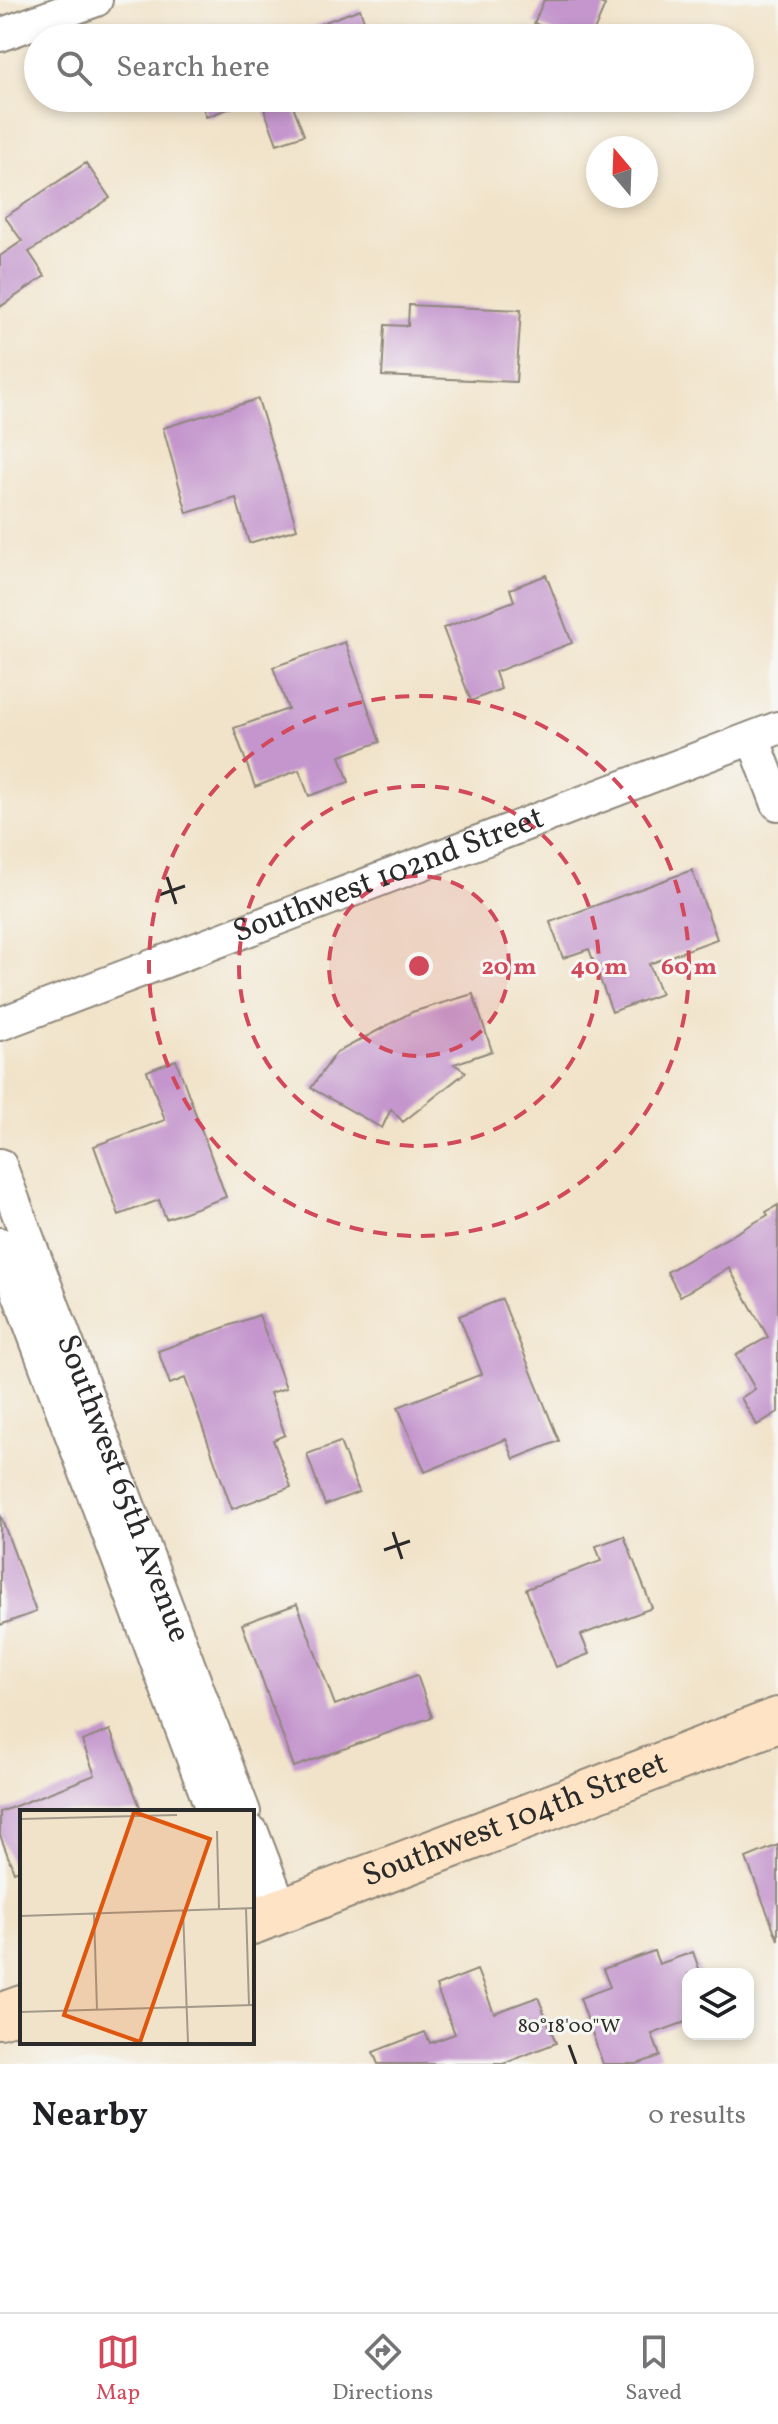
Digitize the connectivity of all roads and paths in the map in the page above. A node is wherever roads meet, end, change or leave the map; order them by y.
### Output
1 (96, 0) edge
2 (30, 24) edge
3 (24, 26) edge
4 (0, 35) edge
5 (765, 733) edge
6 (778, 804) edge
7 (0, 1024) edge
8 (0, 1165) edge
9 (0, 1244) edge
10 (778, 1720) edge
11 (212, 1810) edge
12 (243, 1810) edge
13 (254, 1853) edge
14 (260, 1917) edge
15 (20, 2009) edge
16 (0, 2016) edge

1 - 2 street
3 - 4 street
5 - 6 street
5 - 7 street, Southwest 102nd Street
8 - 12 street, Southwest 65th Avenue
9 - 11 street, Southwest 65th Avenue
10 - 14 street, Southwest 104th Street
13 - 14 street
15 - 16 street

